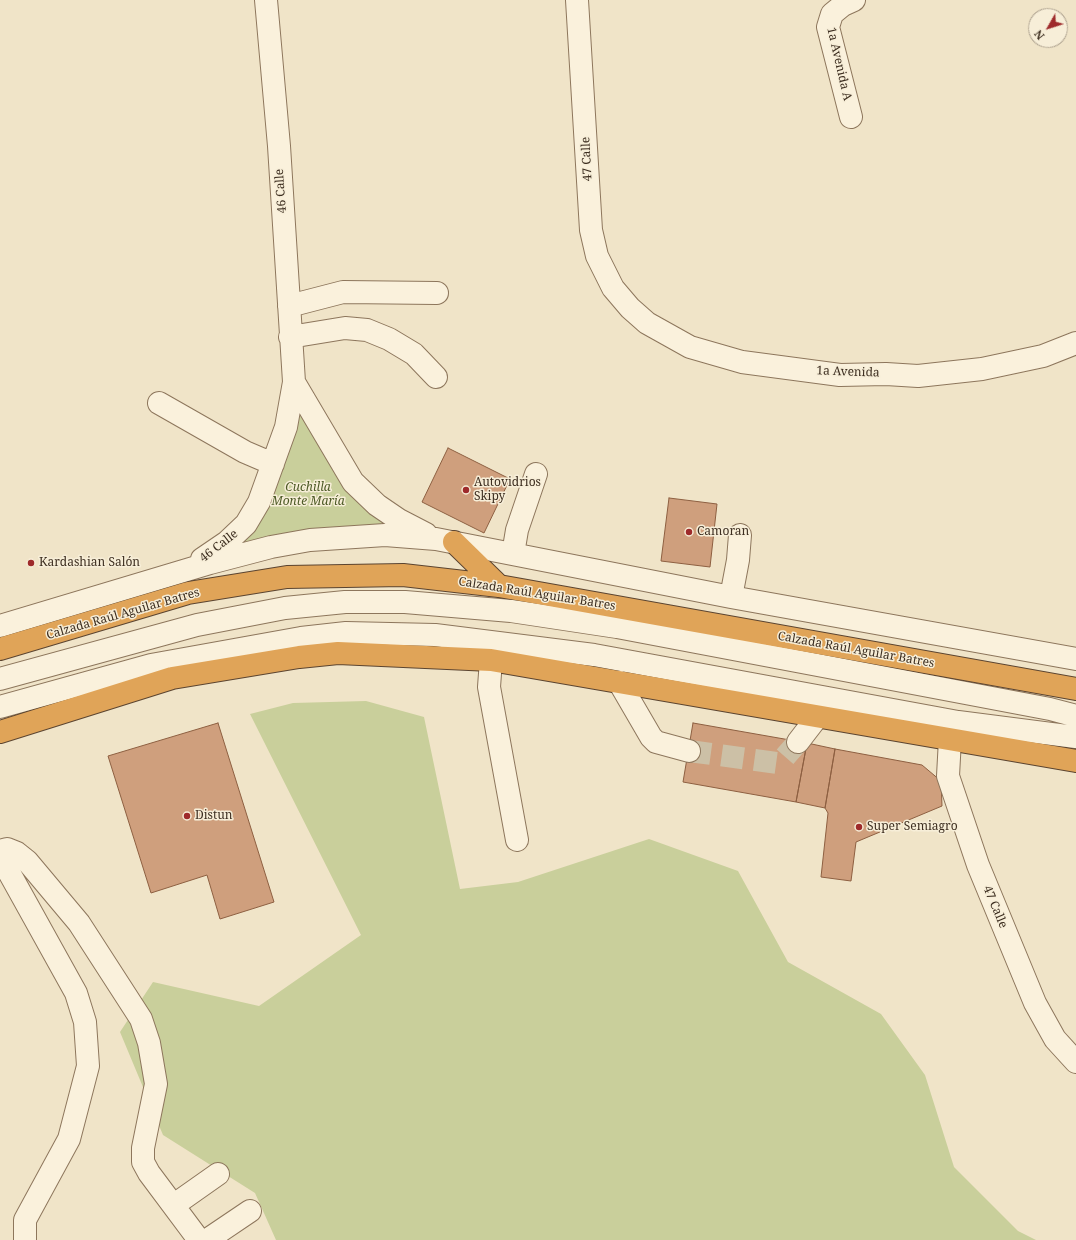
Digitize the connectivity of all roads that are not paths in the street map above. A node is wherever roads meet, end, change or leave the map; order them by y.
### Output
1 (266, 0) edge
2 (577, 0) edge
3 (854, 0) edge
4 (851, 117) dead end
5 (437, 293) dead end
6 (289, 306) junction
7 (630, 308) joint
8 (290, 337) junction
9 (1076, 343) edge
10 (436, 377) dead end
11 (294, 382) junction
12 (158, 403) dead end
13 (272, 464) junction
14 (536, 474) dead end
15 (740, 535) dead end
16 (445, 541) junction
17 (513, 554) junction
18 (186, 570) junction
19 (499, 586) junction
20 (731, 597) junction
21 (0, 626) edge
22 (0, 648) edge
23 (1076, 659) edge
24 (491, 660) junction
25 (0, 679) edge
26 (619, 682) junction
27 (1076, 689) edge
28 (0, 707) edge
29 (818, 716) junction
30 (1076, 716) edge
31 (0, 732) edge
32 (1076, 737) edge
33 (950, 739) junction
34 (798, 742) tunnel mouth
35 (688, 751) tunnel mouth
36 (1076, 761) edge
37 (517, 840) dead end
38 (0, 851) edge
39 (0, 856) edge
40 (1076, 1062) edge
41 (218, 1174) dead end
42 (174, 1205) junction
43 (250, 1211) dead end
44 (26, 1240) edge
45 (199, 1240) edge
46 (208, 1240) edge

1 - 6 street, 46 Calle
2 - 7 street, 47 Calle
3 - 4 street, 1a Avenida A
5 - 6 street
6 - 8 street, 46 Calle
7 - 9 street, 1a Avenida
8 - 10 street
8 - 11 street, 46 Calle
11 - 13 street, 46 Calle
11 - 16 street, 46 Calle
12 - 13 street
13 - 18 street, 46 Calle
14 - 17 street
15 - 20 street
16 - 17 street
16 - 18 street
16 - 19 highway
17 - 20 street
18 - 21 street
19 - 22 highway, Calzada Raúl Aguilar Batres
19 - 27 highway, Calzada Raúl Aguilar Batres
20 - 23 street
24 - 26 highway
24 - 31 highway
24 - 37 street
25 - 30 street
26 - 29 highway
26 - 35 street
28 - 32 street
29 - 33 highway
29 - 34 street
33 - 36 highway
33 - 40 street, 47 Calle
38 - 42 street
39 - 44 street
41 - 42 street
42 - 45 street
43 - 46 street

